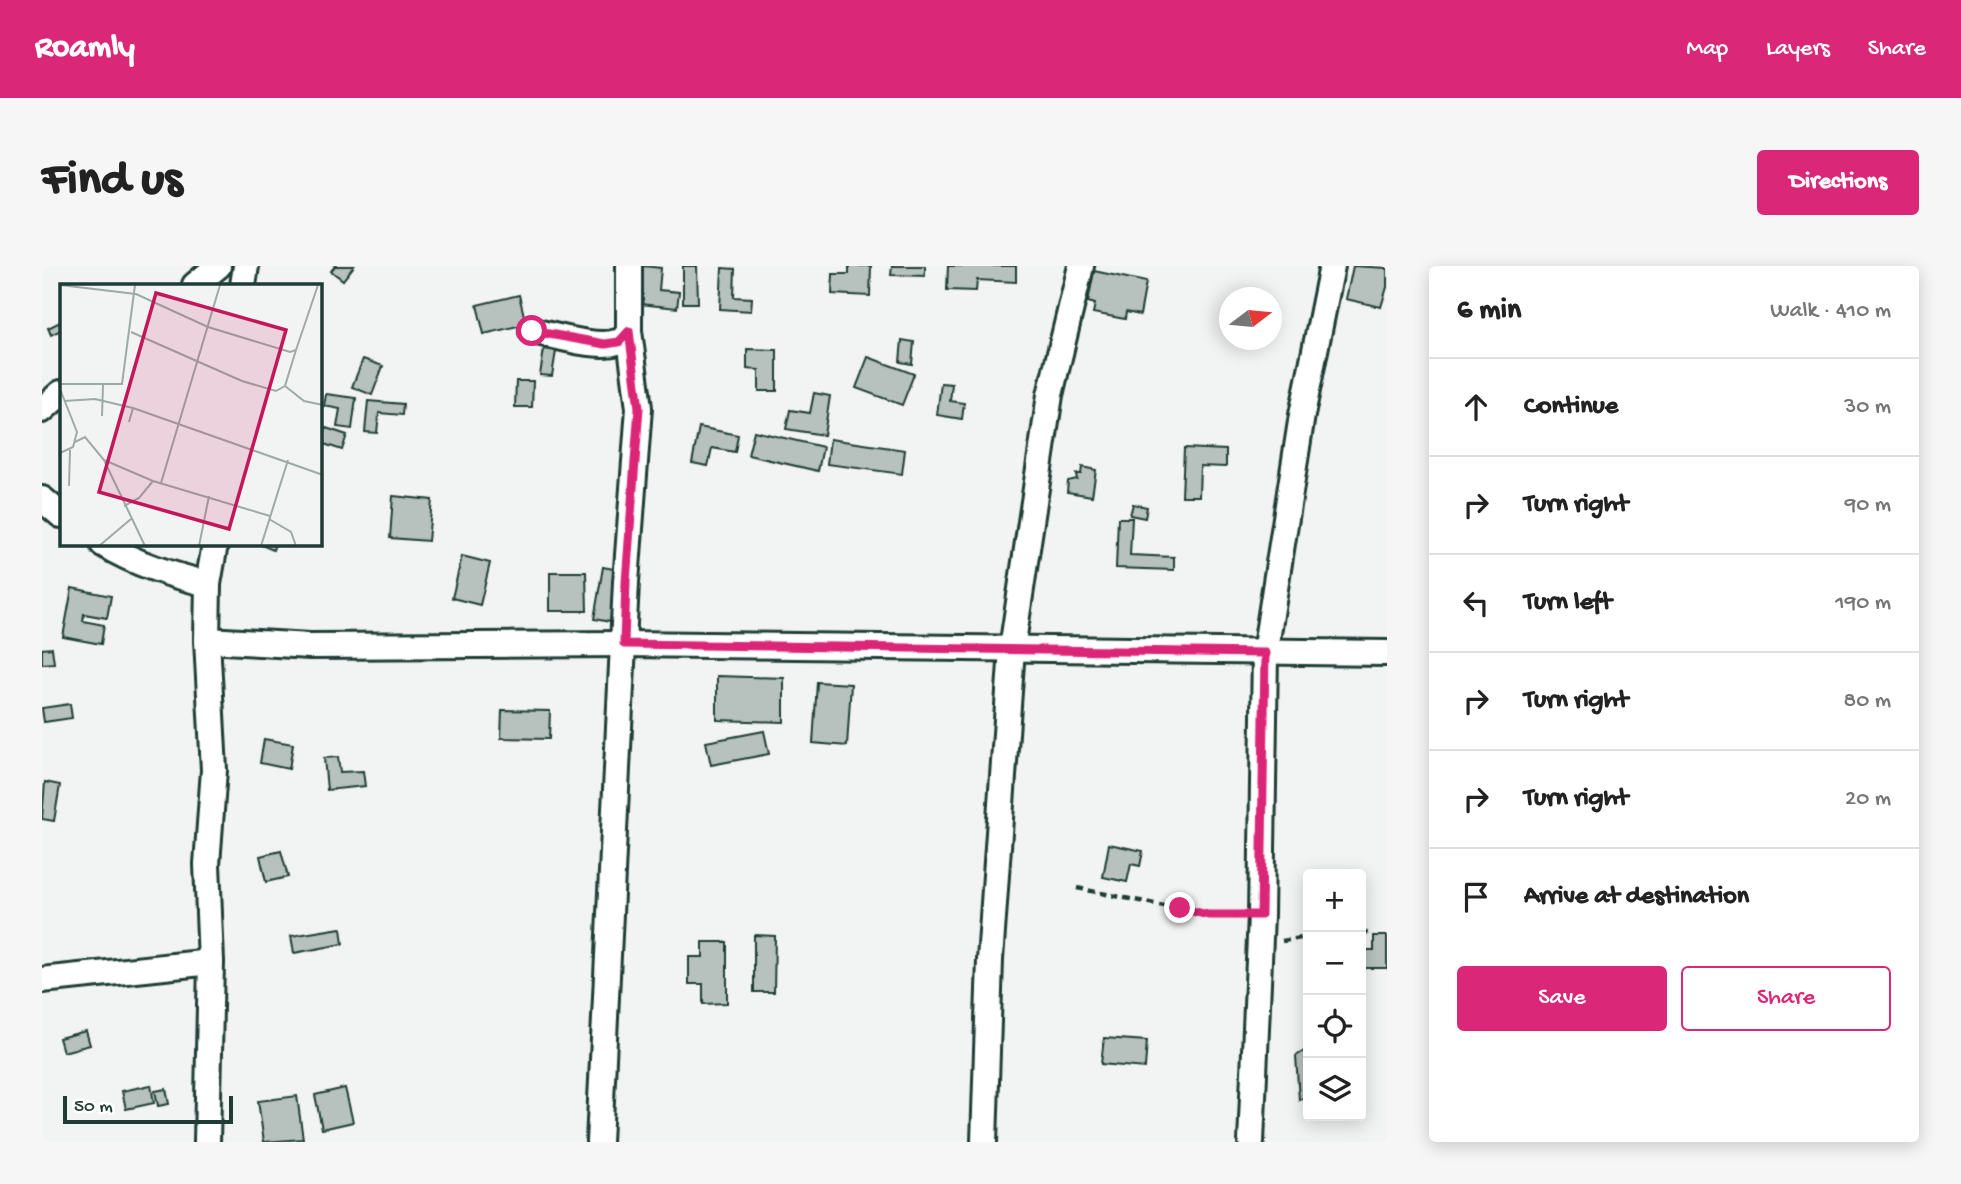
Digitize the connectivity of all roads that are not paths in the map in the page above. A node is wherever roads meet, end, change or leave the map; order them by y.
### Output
1 (218, 266) edge
2 (246, 266) edge
3 (629, 266) edge
4 (1081, 266) edge
5 (1332, 266) edge
6 (196, 284) edge
7 (243, 284) edge
8 (532, 331) dead end
9 (629, 331) junction
10 (60, 394) edge
11 (42, 410) edge
12 (42, 499) edge
13 (60, 514) edge
14 (106, 546) edge
15 (215, 546) edge
16 (208, 584) junction
17 (207, 640) junction
18 (624, 644) junction
19 (1012, 649) junction
20 (1265, 653) junction
21 (1387, 653) edge
22 (211, 962) junction
23 (42, 980) edge
24 (207, 1142) edge
25 (599, 1142) edge
26 (984, 1142) edge
27 (1251, 1142) edge

1 - 6 street
2 - 7 street
3 - 9 street
4 - 19 street
5 - 20 street
8 - 9 street
9 - 18 street
10 - 11 street
12 - 13 street
14 - 16 street
15 - 16 street
16 - 17 street
17 - 18 street
17 - 22 street
18 - 19 street
18 - 25 street
19 - 20 street
19 - 26 street
20 - 21 street
20 - 27 street
22 - 23 street
22 - 24 street

